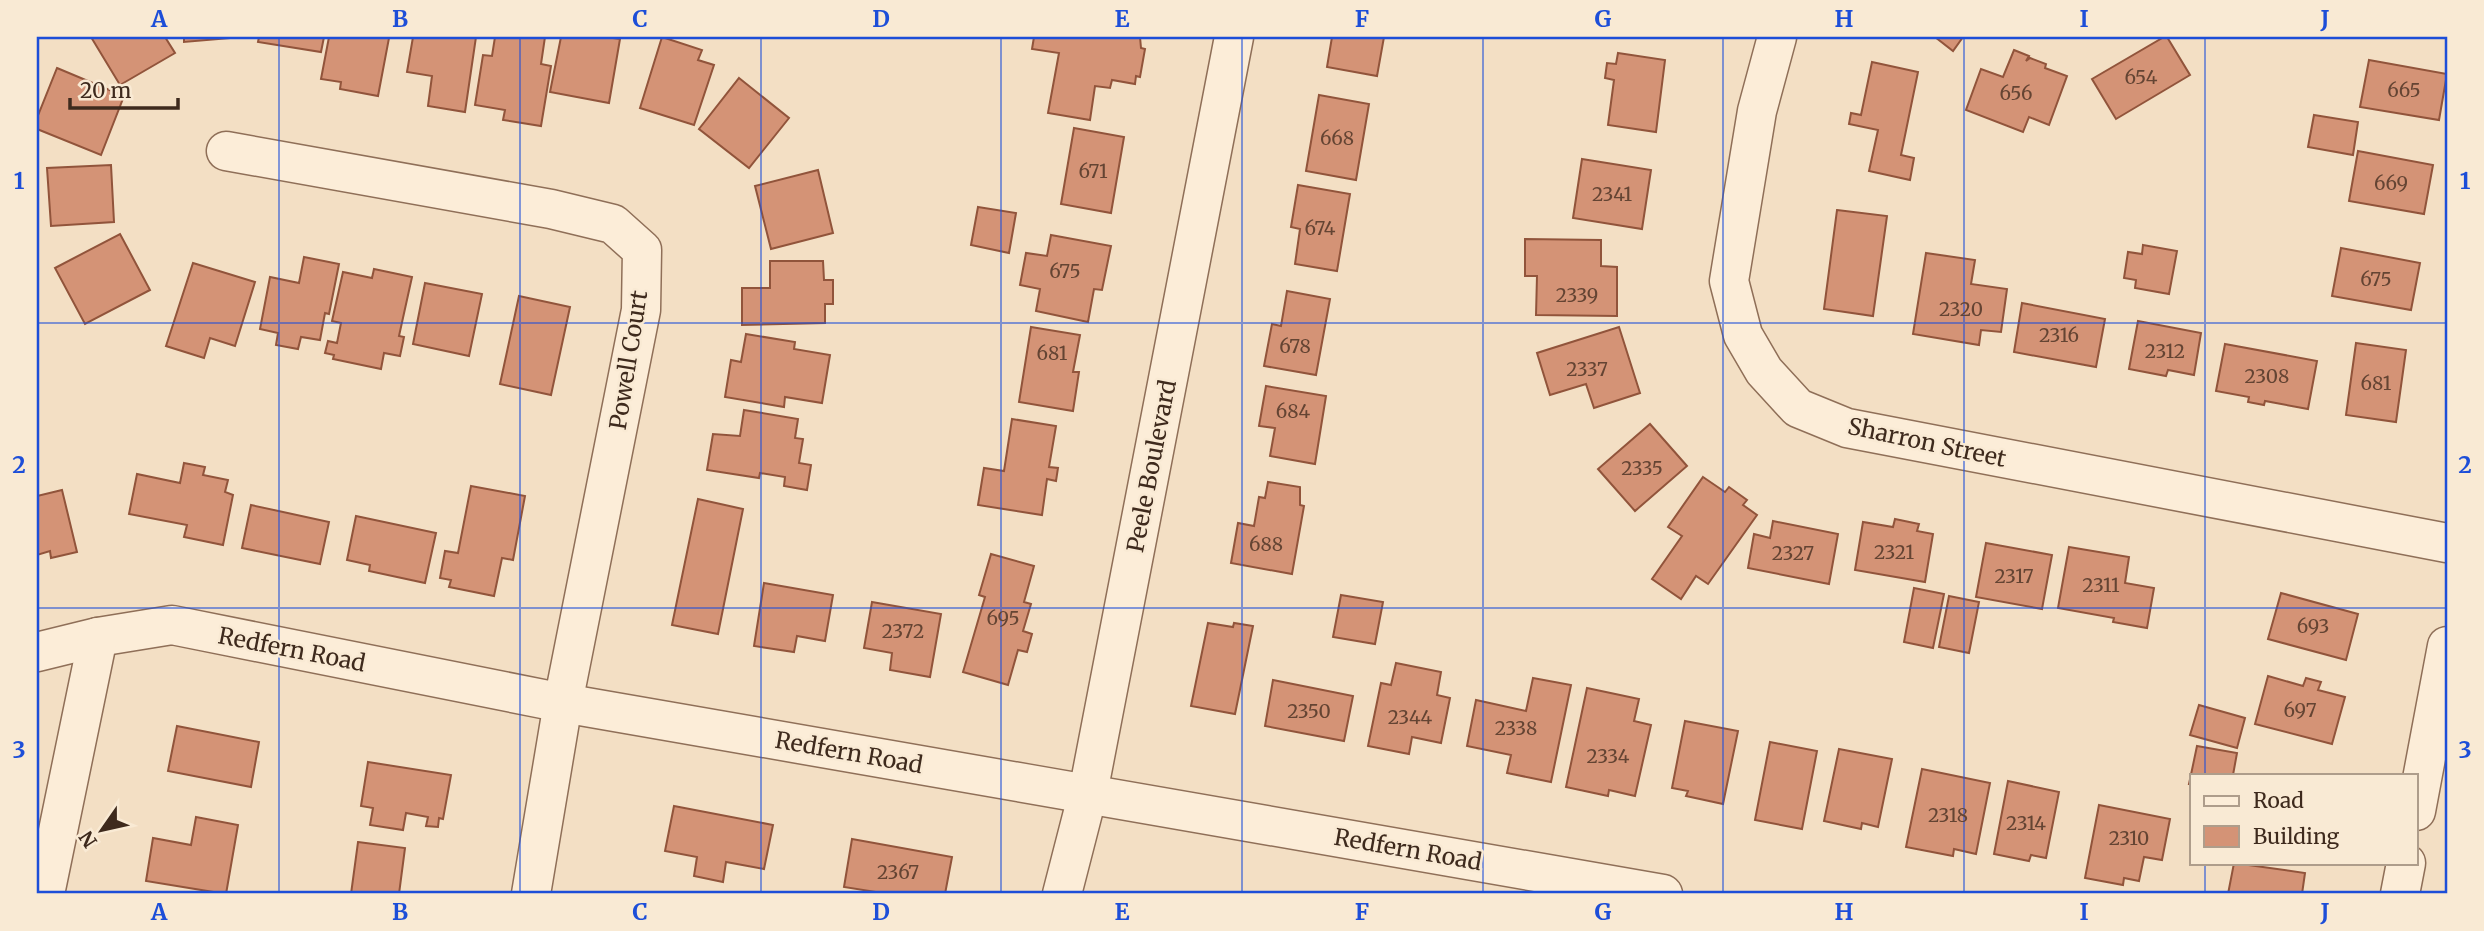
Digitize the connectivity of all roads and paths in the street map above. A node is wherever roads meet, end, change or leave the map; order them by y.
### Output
1 (1234, 37) edge
2 (1777, 37) edge
3 (226, 151) dead end
4 (2447, 542) edge
5 (98, 637) junction
6 (2447, 646) edge
7 (37, 652) edge
8 (563, 703) junction
9 (1088, 793) junction
10 (2418, 800) edge
11 (2406, 864) edge
12 (45, 894) edge
13 (531, 894) edge
14 (1062, 894) edge
15 (1663, 894) edge
16 (2400, 894) edge

1 - 9 street, Peele Boulevard
2 - 4 street, Sharron Street
3 - 8 street, Powell Court
5 - 7 street, Redfern Road
5 - 8 street, Redfern Road
5 - 12 street
6 - 10 street
8 - 9 street, Redfern Road
8 - 13 street, Powell Court
9 - 14 street, Peele Boulevard
9 - 15 street, Redfern Road
11 - 16 street

